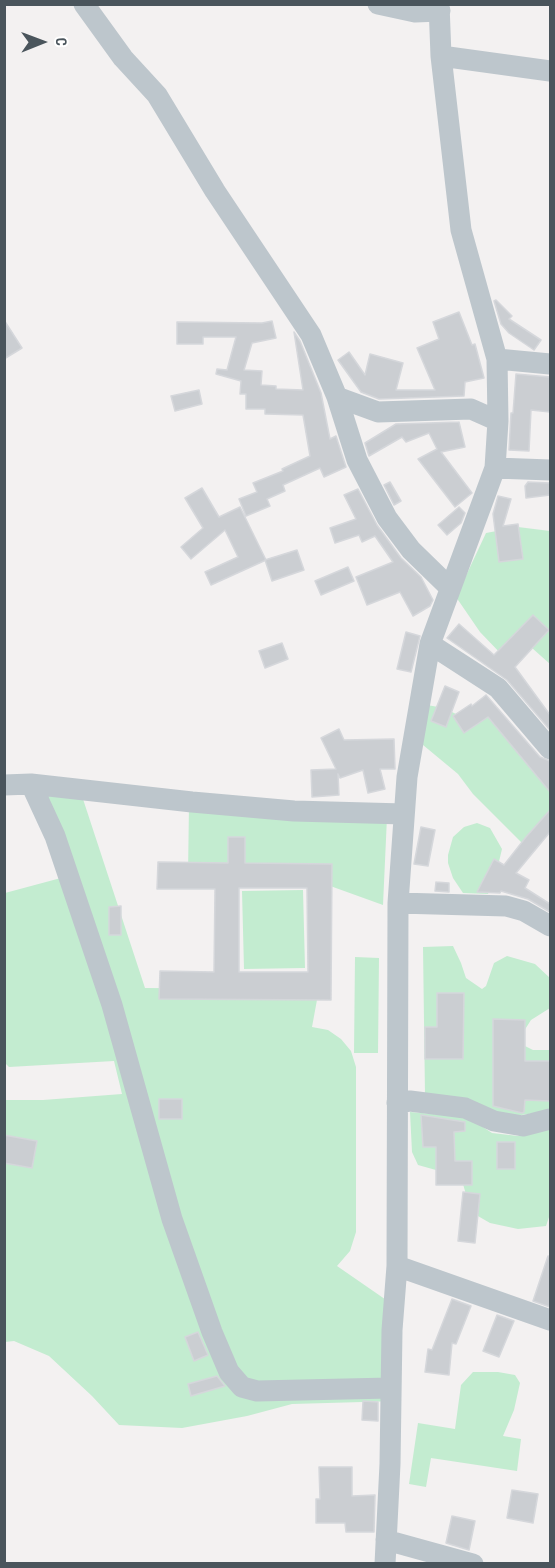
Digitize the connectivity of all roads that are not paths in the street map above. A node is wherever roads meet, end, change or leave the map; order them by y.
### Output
1 (84, 4) edge
2 (378, 4) edge
3 (440, 8) edge
4 (441, 56) junction
5 (550, 71) edge
6 (497, 359) junction
7 (550, 364) edge
8 (337, 397) junction
9 (498, 421) junction
10 (495, 468) junction
11 (550, 470) edge
12 (450, 588) junction
13 (430, 644) junction
14 (550, 749) edge
15 (32, 784) junction
16 (4, 785) edge
17 (404, 814) junction
18 (398, 903) junction
19 (550, 926) edge
20 (397, 1103) junction
21 (550, 1119) edge
22 (397, 1266) junction
23 (550, 1320) edge
24 (390, 1388) junction
25 (386, 1540) junction
26 (385, 1563) edge
27 (473, 1563) edge

1 - 8 street
2 - 3 street
3 - 4 street
4 - 5 street
4 - 6 street
6 - 7 street
6 - 9 street
8 - 9 street
8 - 12 street
9 - 10 street
10 - 11 street
10 - 12 street
12 - 13 street
13 - 14 street
13 - 17 street
15 - 16 street
15 - 17 street
15 - 24 street
17 - 18 street
18 - 19 street
18 - 20 street
20 - 21 street
20 - 22 street
22 - 23 street
22 - 24 street
24 - 25 street
25 - 26 street
25 - 27 street

